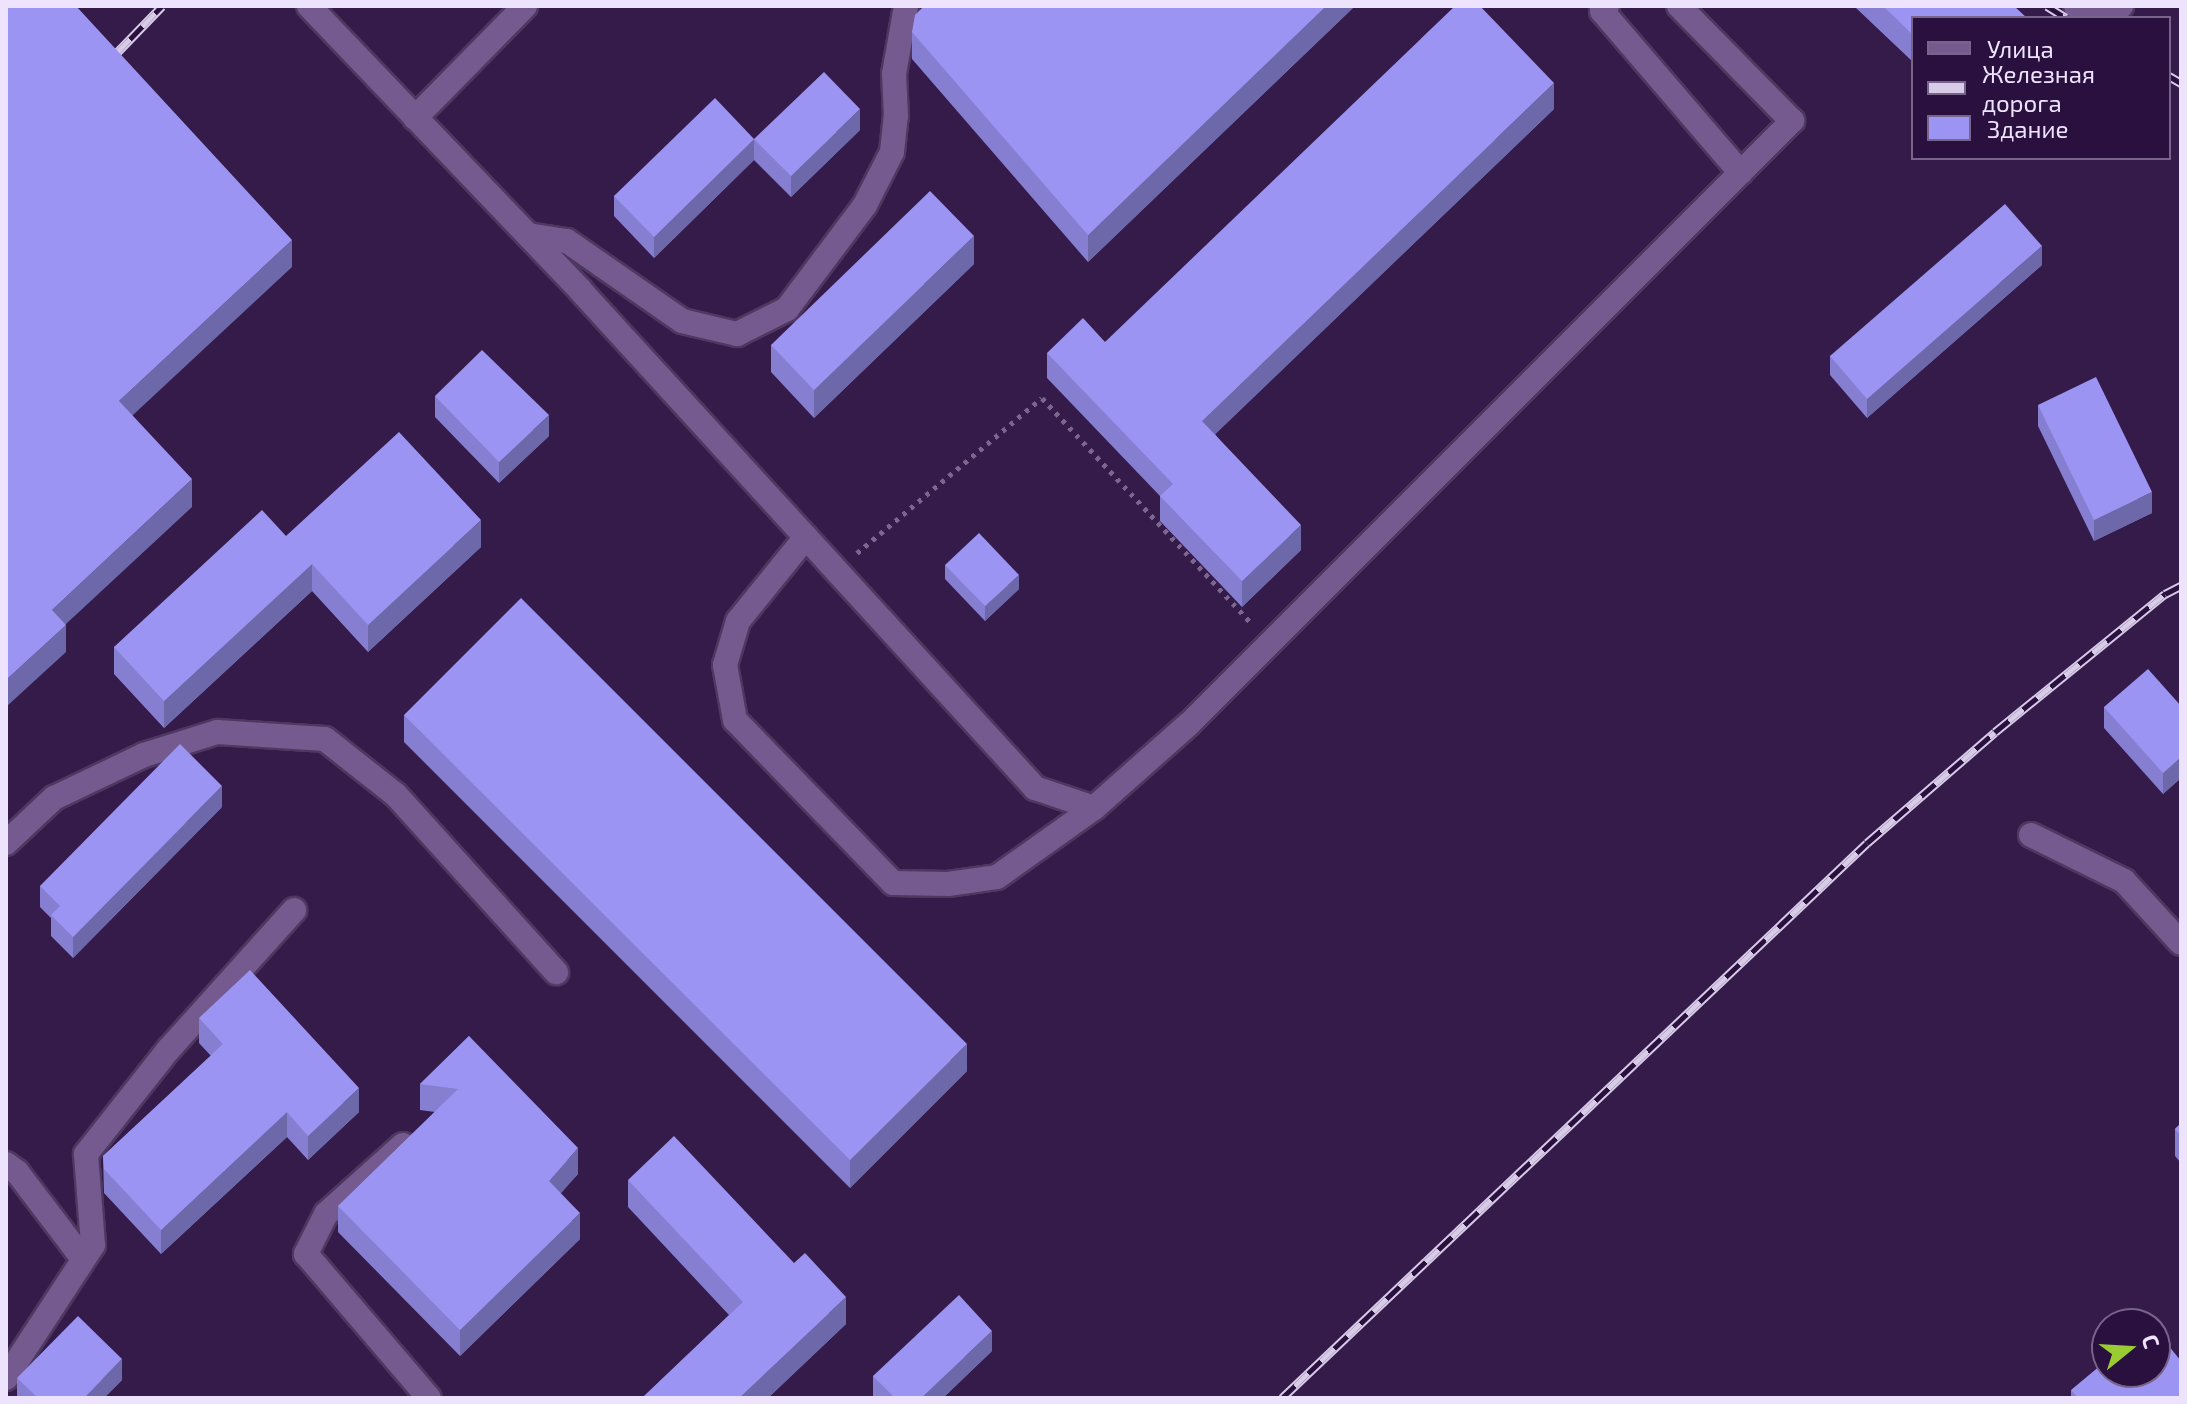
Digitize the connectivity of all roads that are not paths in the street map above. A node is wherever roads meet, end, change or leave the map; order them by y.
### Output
1 (309, 6) edge
2 (525, 6) edge
3 (906, 6) edge
4 (1607, 6) edge
5 (1679, 6) edge
6 (2076, 6) edge
7 (2107, 16) edge
8 (415, 118) junction
9 (1741, 173) junction
10 (528, 235) junction
11 (806, 537) junction
12 (1094, 808) junction
13 (2031, 835) dead end
14 (6, 843) edge
15 (294, 910) dead end
16 (2181, 943) edge
17 (556, 972) dead end
18 (423, 1128) edge
19 (6, 1164) edge
20 (83, 1259) junction
21 (6, 1378) edge
22 (429, 1398) edge

1 - 8 lane
2 - 8 lane
3 - 10 lane
4 - 9 lane
5 - 9 lane
6 - 7 lane
8 - 10 lane
9 - 12 lane
10 - 11 lane
11 - 12 lane
11 - 12 lane
13 - 16 lane
14 - 17 lane
15 - 20 lane
18 - 22 lane
19 - 20 lane
20 - 21 lane

